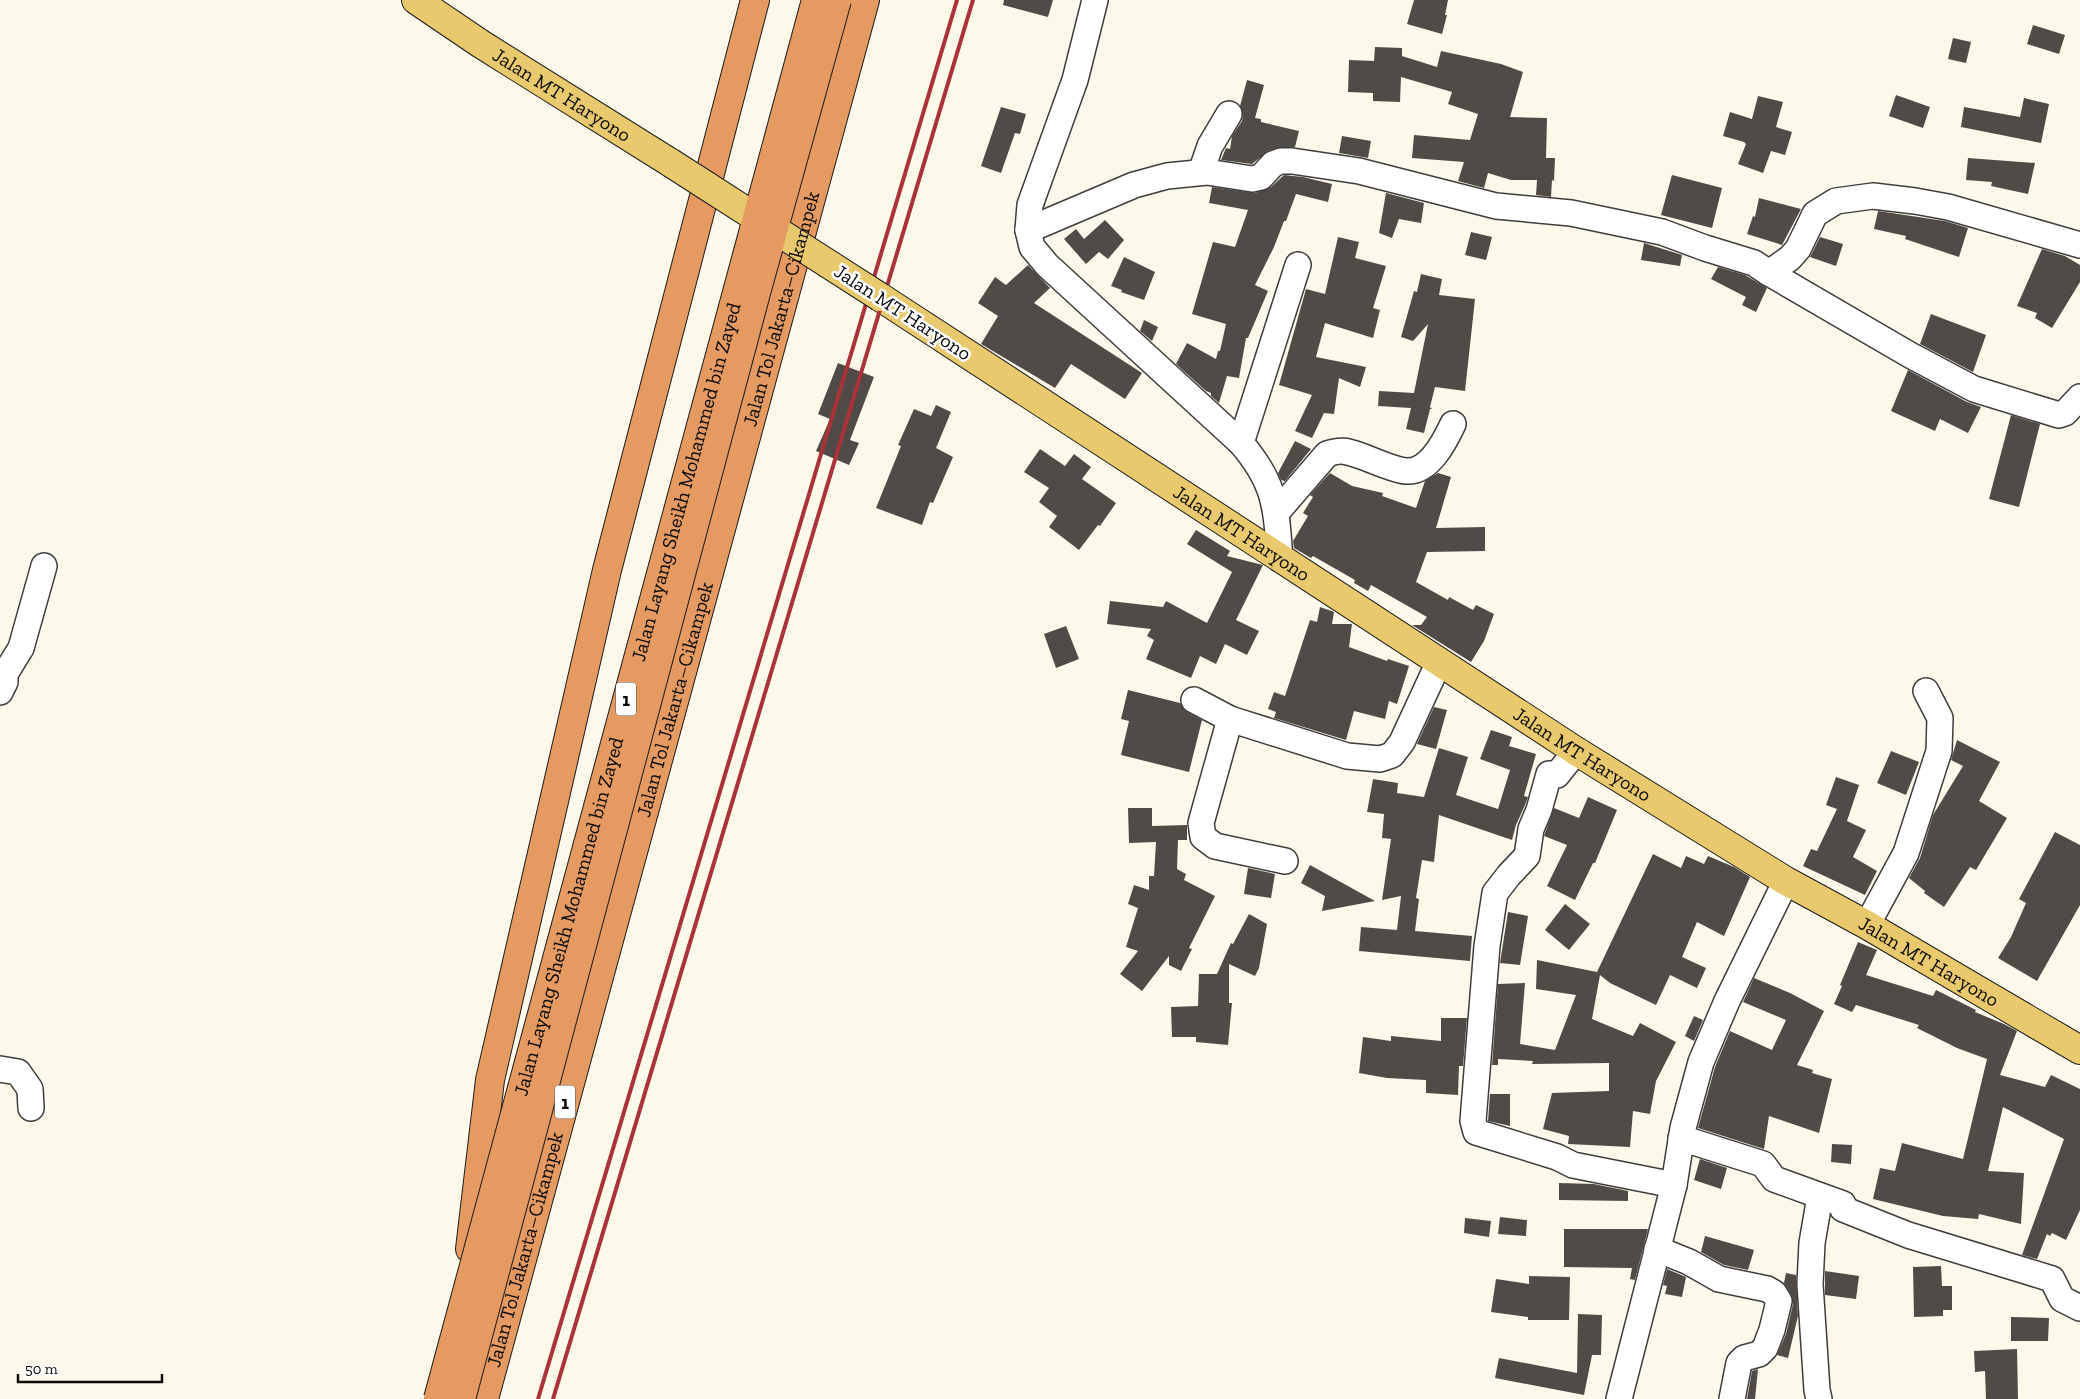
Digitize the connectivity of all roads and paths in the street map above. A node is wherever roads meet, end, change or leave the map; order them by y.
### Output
1 (416, 0) edge
2 (755, 0) edge
3 (805, 0) edge
4 (816, 0) edge
5 (837, 0) edge
6 (865, 0) edge
7 (1096, 0) edge
8 (1229, 114) dead end
9 (1201, 172) junction
10 (1028, 230) junction
11 (2080, 245) edge
12 (1298, 265) dead end
13 (1769, 273) junction
14 (2080, 397) edge
15 (1453, 424) dead end
16 (1241, 442) junction
17 (1276, 512) junction
18 (1280, 559) junction
19 (44, 566) dead end
20 (1439, 662) junction
21 (2, 678) edge
22 (1926, 691) dead end
23 (1194, 700) dead end
24 (1230, 719) junction
25 (1576, 750) junction
26 (1285, 861) dead end
27 (1786, 881) junction
28 (1867, 925) junction
29 (2080, 1050) edge
30 (0, 1069) edge
31 (31, 1108) dead end
32 (1681, 1138) junction
33 (1674, 1184) junction
34 (1820, 1196) junction
35 (1658, 1249) junction
36 (464, 1295) junction
37 (2080, 1308) edge
38 (437, 1399) edge
39 (461, 1399) edge
40 (484, 1399) edge
41 (1619, 1399) edge
42 (1732, 1399) edge
43 (1819, 1399) edge

1 - 18 main road, Jalan MT Haryono, bridge
2 - 36 highway
3 - 36 highway, 1
4 - 38 highway, Jalan Layang Sheikh Mohammed bin Zayed / 1, bridge
5 - 39 highway, Jalan Layang Sheikh Mohammed bin Zayed / 1, bridge
6 - 40 highway, Jalan Tol Jakarta–Cikampek / 1
7 - 10 street
8 - 9 street
9 - 10 street
9 - 13 street
10 - 16 street
11 - 13 street
12 - 16 street
13 - 14 street
15 - 17 street
16 - 17 street
17 - 18 street
18 - 20 main road, Jalan MT Haryono
19 - 21 street
20 - 24 street
20 - 25 main road, Jalan MT Haryono
22 - 28 street
23 - 24 street
24 - 26 street
25 - 27 main road, Jalan MT Haryono
25 - 33 street
27 - 28 main road, Jalan MT Haryono
27 - 32 street
28 - 29 main road, Jalan MT Haryono
30 - 31 street
32 - 33 street
32 - 34 street
33 - 35 street
34 - 37 street
34 - 43 street
35 - 41 street
35 - 42 street
36 - 38 highway, 1

